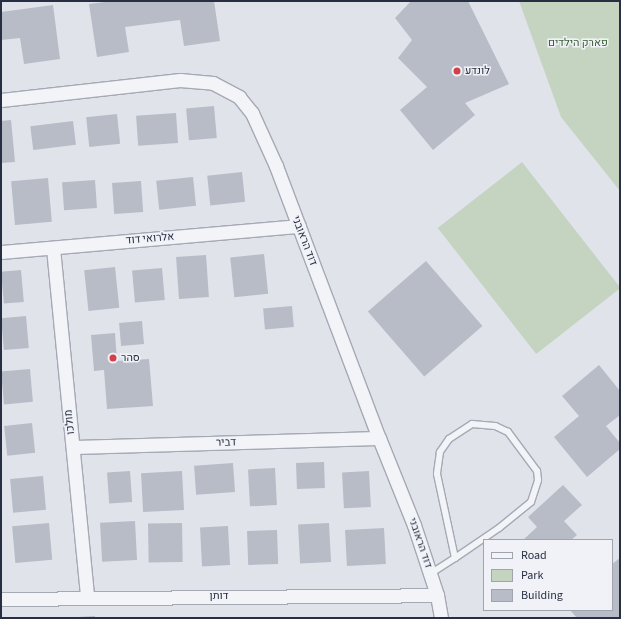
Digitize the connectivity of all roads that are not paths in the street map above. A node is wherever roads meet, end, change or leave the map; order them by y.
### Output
1 (1, 100) edge
2 (299, 226) junction
3 (53, 248) junction
4 (1, 252) edge
5 (379, 438) junction
6 (73, 447) junction
7 (455, 558) junction
8 (430, 574) junction
9 (437, 595) junction
10 (87, 597) junction
11 (1, 599) edge
12 (441, 618) edge

1 - 2 street, דוד הראובני
2 - 3 street, אלרואי דוד
2 - 5 street, דוד הראובני
3 - 4 street, אלרואי דוד
3 - 6 street, מולכו
5 - 6 street, דביר
5 - 8 street, דוד הראובני
6 - 10 street, מולכו
7 - 7 lane
7 - 8 lane
8 - 9 street, דוד הראובני
9 - 10 street, דותן
9 - 12 street, דוד הראובני
10 - 11 street, דותן

